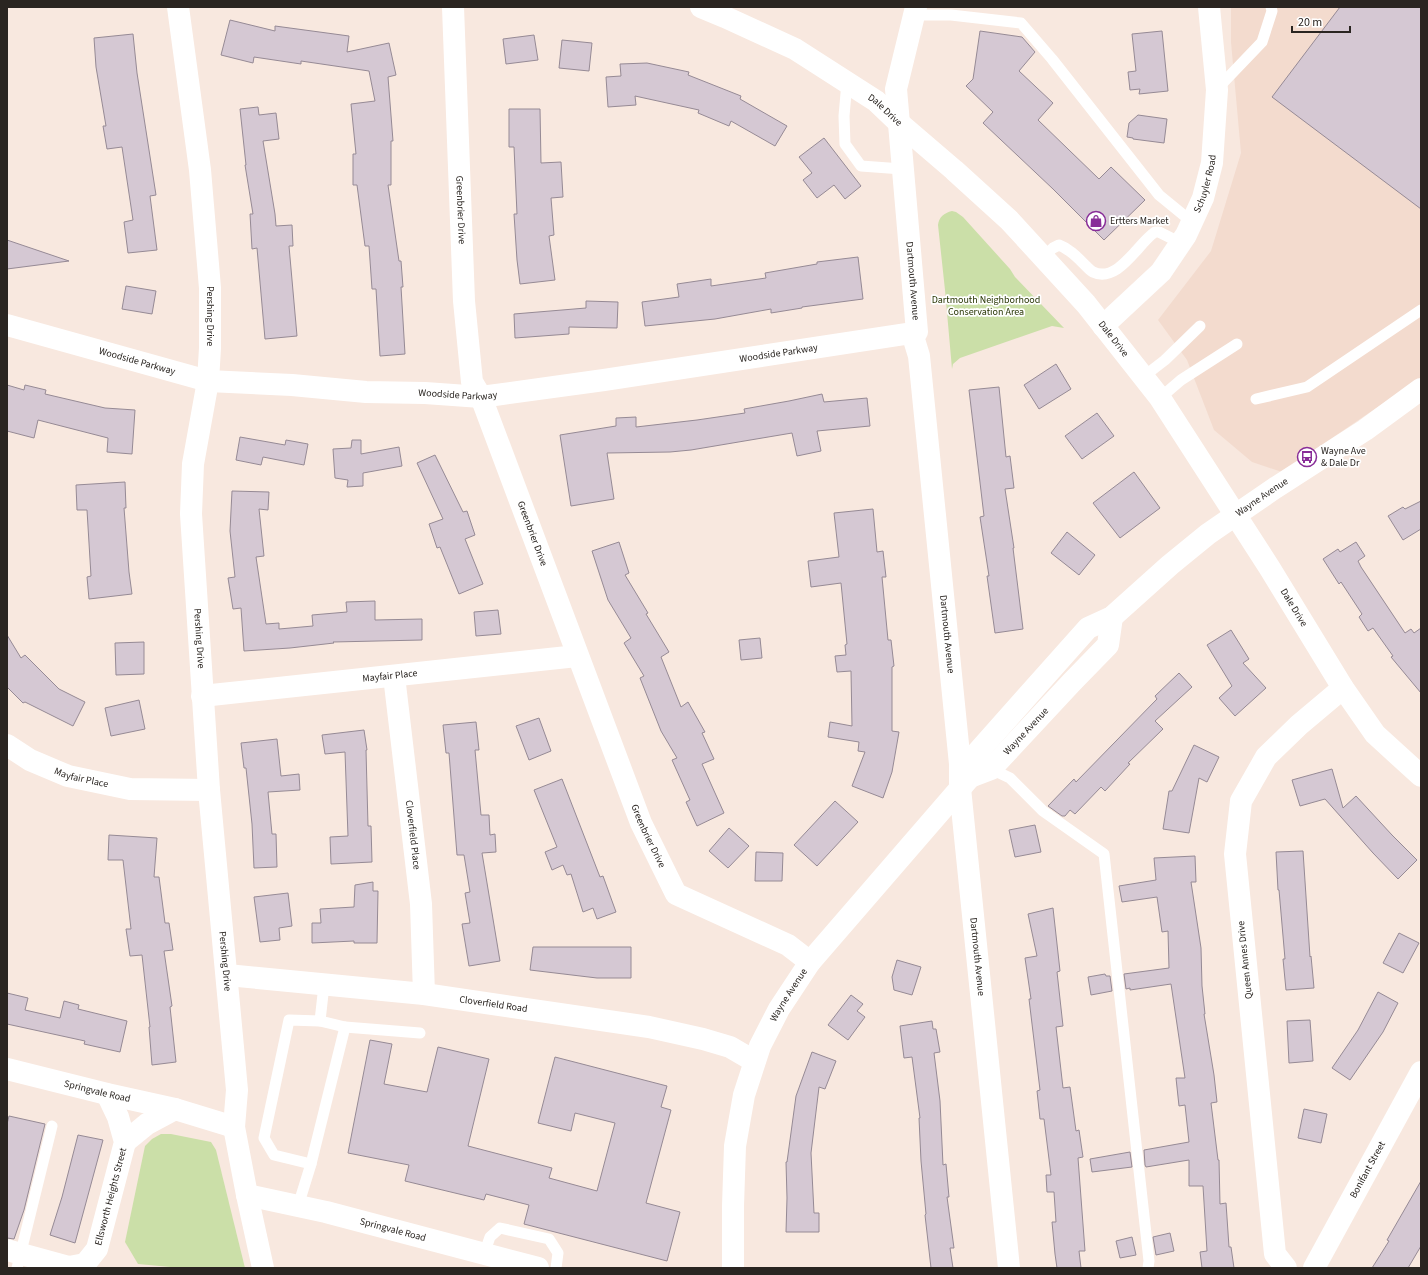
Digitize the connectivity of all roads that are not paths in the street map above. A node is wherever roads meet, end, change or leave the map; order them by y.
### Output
1 (178, 7) edge
2 (453, 7) edge
3 (701, 7) edge
4 (1209, 7) edge
5 (1270, 7) edge
6 (915, 11) edge
7 (847, 82) junction
8 (1217, 90) junction
9 (898, 122) junction
10 (902, 169) junction
11 (1192, 222) junction
12 (1181, 243) junction
13 (1043, 257) junction
14 (1421, 310) edge
15 (7, 325) edge
16 (1103, 326) junction
17 (1200, 326) dead end
18 (912, 332) junction
19 (1237, 344) dead end
20 (1144, 377) junction
21 (208, 381) junction
22 (1421, 389) edge
23 (481, 397) junction
24 (1160, 398) junction
25 (1256, 400) dead end
26 (1236, 514) junction
27 (1112, 617) junction
28 (578, 656) junction
29 (394, 676) junction
30 (1343, 688) junction
31 (202, 696) junction
32 (7, 745) edge
33 (991, 769) junction
34 (1421, 776) edge
35 (965, 783) junction
36 (209, 790) junction
37 (810, 962) junction
38 (227, 975) junction
39 (324, 985) junction
40 (424, 994) junction
41 (320, 1021) junction
42 (344, 1028) junction
43 (420, 1033) dead end
44 (754, 1061) junction
45 (7, 1069) edge
46 (1421, 1072) edge
47 (107, 1094) junction
48 (175, 1109) junction
49 (52, 1126) dead end
50 (234, 1127) junction
51 (125, 1142) junction
52 (311, 1164) junction
53 (247, 1195) junction
54 (298, 1206) junction
55 (484, 1254) junction
56 (15, 1258) edge
57 (263, 1268) edge
58 (538, 1268) edge
59 (556, 1268) edge
60 (733, 1268) edge
61 (1009, 1268) edge
62 (1148, 1268) edge
63 (1286, 1268) edge
64 (1314, 1268) edge

1 - 21 street, Pershing Drive
2 - 23 street, Greenbrier Drive
3 - 7 street, Dale Drive
4 - 8 street, Schuyler Road
5 - 8 lane
6 - 9 street, Dartmouth Avenue
6 - 11 lane
7 - 9 street, Dale Drive
7 - 10 lane
8 - 11 street, Schuyler Road
9 - 10 street, Dartmouth Avenue
9 - 13 street, Dale Drive
10 - 18 street, Dartmouth Avenue
11 - 12 street, Schuyler Road
12 - 13 lane
12 - 16 street, Schuyler Road
13 - 16 street, Dale Drive
14 - 25 lane
15 - 21 street, Woodside Parkway
16 - 20 street, Dale Drive
17 - 20 lane
18 - 23 street, Woodside Parkway
18 - 35 street, Dartmouth Avenue
19 - 24 lane
20 - 24 street, Dale Drive
21 - 23 street, Woodside Parkway
21 - 31 street, Pershing Drive
22 - 26 street, Wayne Avenue
23 - 28 street, Greenbrier Drive
24 - 26 street, Dale Drive
26 - 27 street, Wayne Avenue
26 - 30 street, Dale Drive
27 - 33 street, Wayne Avenue
27 - 35 street, Wayne Avenue
28 - 29 street, Mayfair Place
28 - 37 street, Greenbrier Drive
29 - 31 street, Mayfair Place
29 - 40 street, Cloverfield Place
30 - 34 street, Dale Drive
30 - 63 street, Queen Annes Drive
31 - 36 street, Pershing Drive
32 - 36 street, Mayfair Place
33 - 35 street, Wayne Avenue
33 - 62 lane
35 - 37 street, Wayne Avenue
35 - 61 street, Dartmouth Avenue
36 - 38 street, Pershing Drive
37 - 44 street, Wayne Avenue
38 - 39 street, Cloverfield Road
38 - 50 street, Pershing Drive
39 - 40 street, Cloverfield Road
39 - 41 lane
40 - 44 street, Cloverfield Road
41 - 42 lane
41 - 52 lane
42 - 43 lane
42 - 52 lane
44 - 60 street, Wayne Avenue
45 - 47 street, Springvale Road
46 - 64 street, Bonifant Street
47 - 48 street, Springvale Road
47 - 51 street, Ellsworth Heights Street
48 - 50 street, Springvale Road
48 - 51 street, Ellsworth Heights Street
49 - 56 lane
50 - 53 street, Pershing Drive
51 - 56 street, Ellsworth Heights Street
52 - 54 lane
53 - 54 street, Springvale Road
53 - 57 street, Pershing Drive
54 - 55 street, Springvale Road
55 - 58 street, Springvale Road
55 - 59 lane

